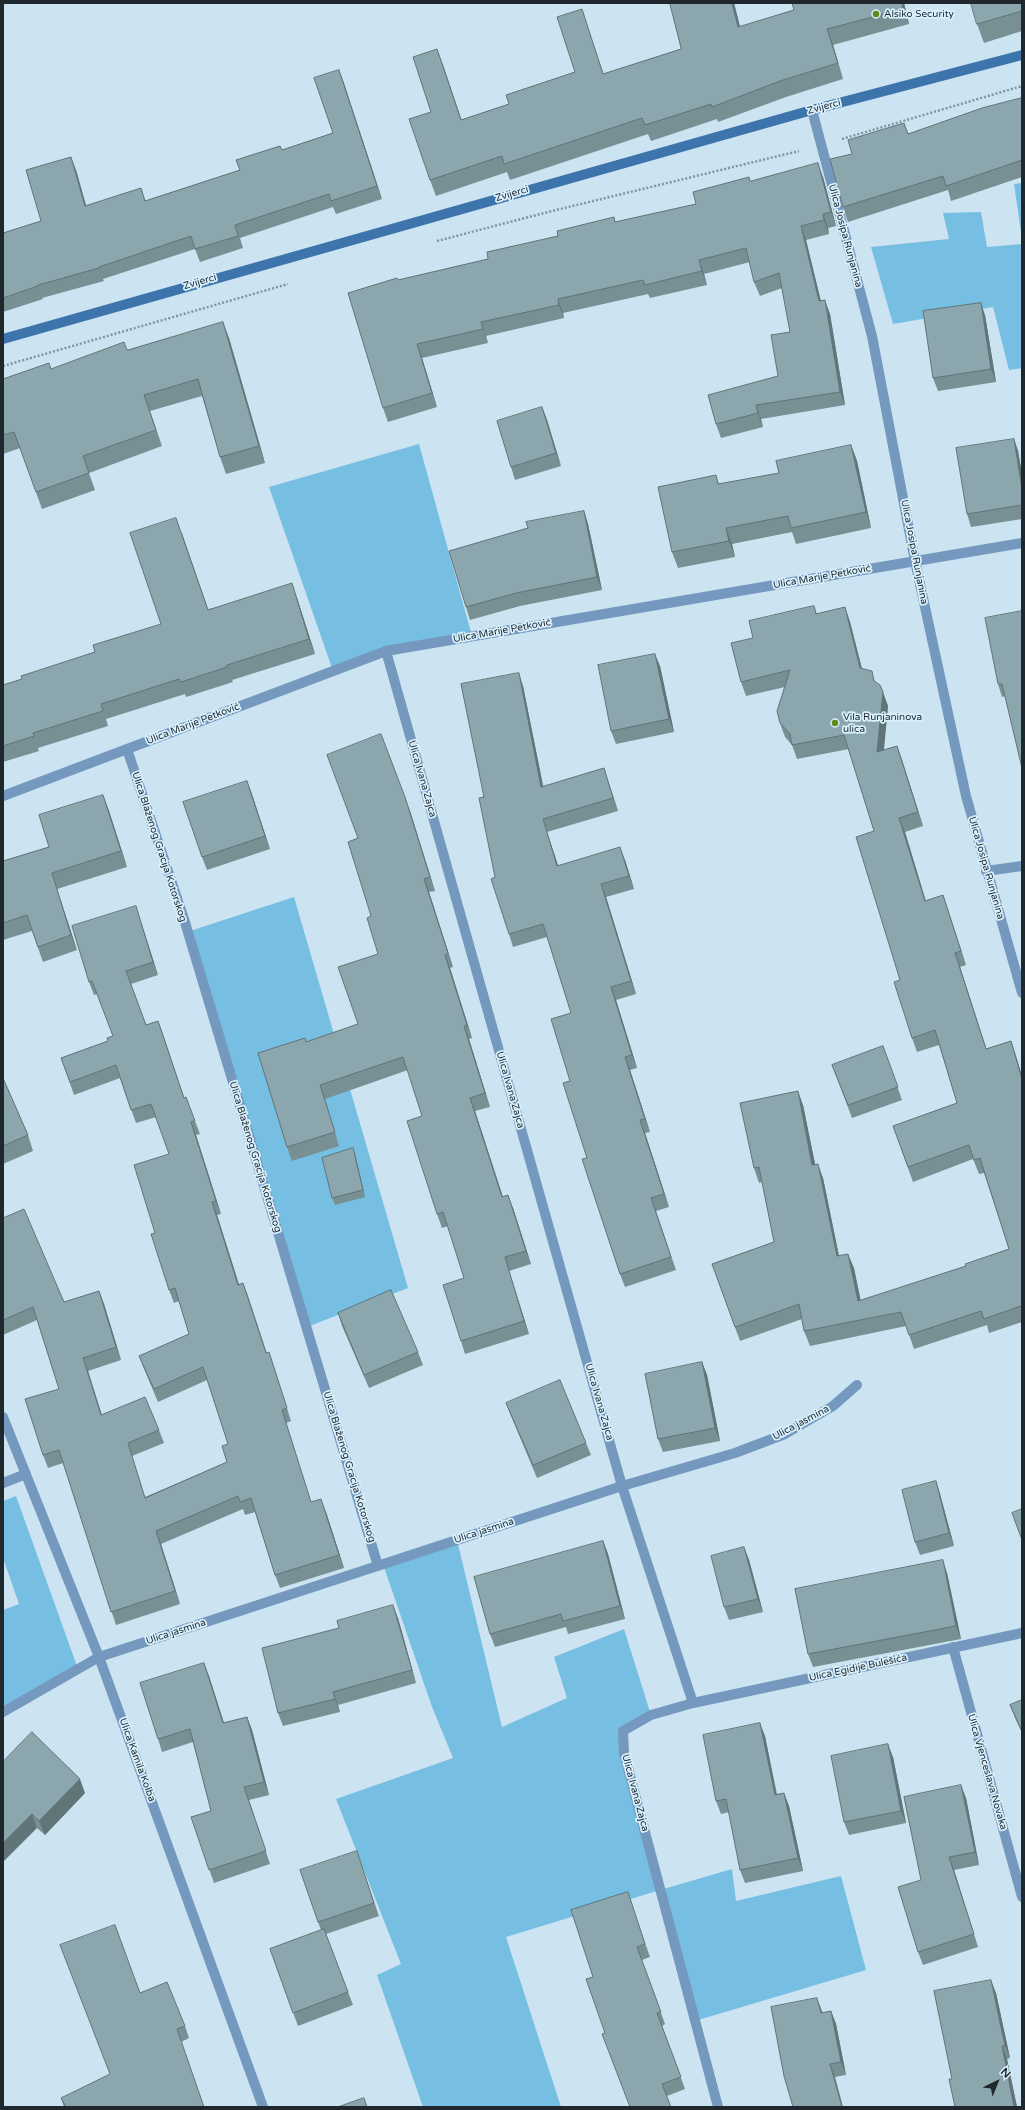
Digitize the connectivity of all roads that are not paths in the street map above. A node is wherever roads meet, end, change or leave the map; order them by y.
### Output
1 (1022, 55) edge
2 (812, 110) junction
3 (3, 339) edge
4 (1022, 543) edge
5 (915, 561) junction
6 (386, 651) junction
7 (127, 749) junction
8 (3, 796) edge
9 (1022, 866) edge
10 (986, 871) junction
11 (1022, 993) edge
12 (857, 1385) dead end
13 (3, 1417) edge
14 (26, 1474) junction
15 (3, 1483) edge
16 (622, 1486) junction
17 (378, 1566) junction
18 (1022, 1633) edge
19 (953, 1648) junction
20 (100, 1656) junction
21 (694, 1703) junction
22 (3, 1712) edge
23 (1022, 1897) edge
24 (263, 2107) edge
25 (718, 2107) edge

1 - 2 main road, Zvijerci
2 - 3 main road, Zvijerci
2 - 5 street, Ulica Josipa Runjanina
4 - 5 street, Ulica Marije Petković
5 - 6 street, Ulica Marije Petković
5 - 10 street, Ulica Josipa Runjanina
6 - 7 street, Ulica Marije Petković
6 - 16 street, Ulica Ivana Zajca
7 - 8 street, Ulica Marije Petković
7 - 17 street, Ulica Blaženog Gracija Kotorskog
9 - 10 street
10 - 11 street, Ulica Josipa Runjanina
12 - 16 street, Ulica jasmina
13 - 14 street, Ulica Kamila Kolba
14 - 15 street
14 - 20 street, Ulica Kamila Kolba
16 - 17 street, Ulica jasmina
16 - 21 street, Ulica Ivana Zajca
17 - 20 street, Ulica jasmina
18 - 19 street, Ulica Egidije Bulešića
19 - 21 street, Ulica Egidije Bulešića
19 - 23 street, Ulica Vjenceslava Novaka
20 - 22 street, Ulica jasmina
20 - 24 street, Ulica Kamila Kolba
21 - 25 street, Ulica Ivana Zajca

